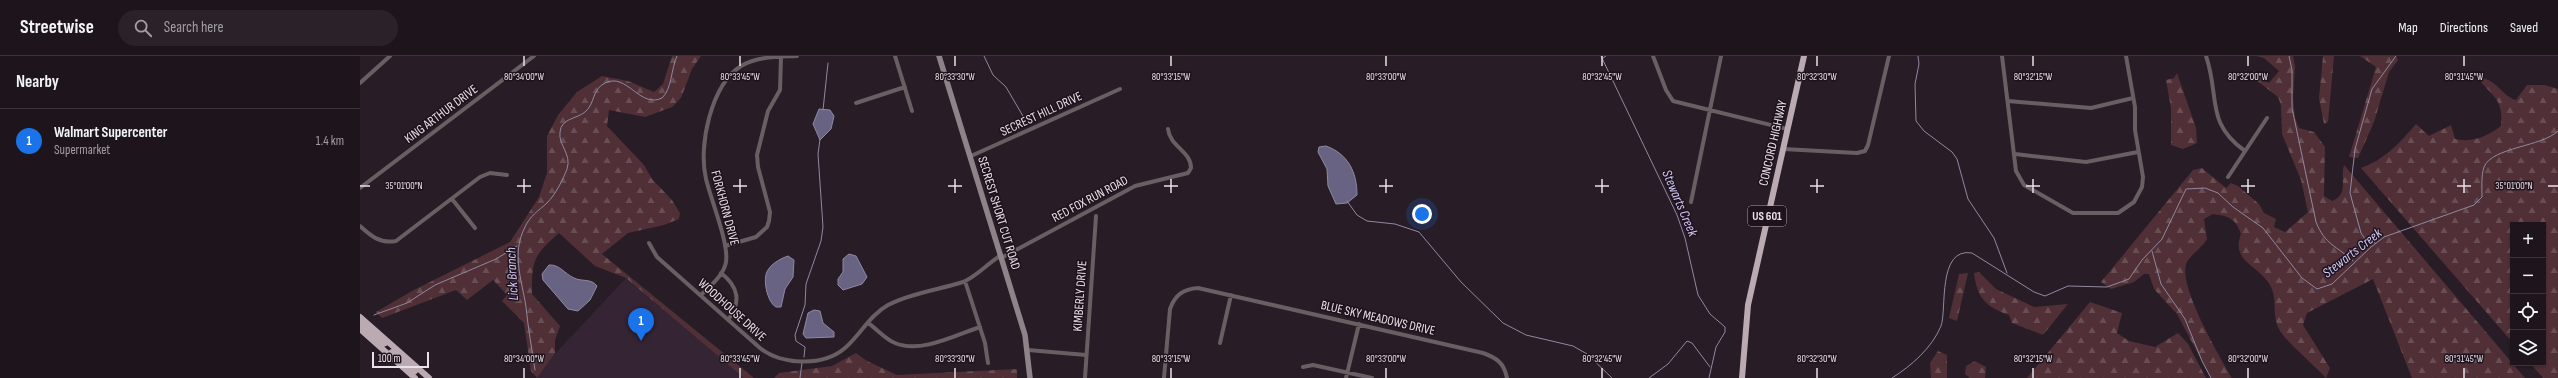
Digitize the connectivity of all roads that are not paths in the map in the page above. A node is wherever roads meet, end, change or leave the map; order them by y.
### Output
1 (390, 56) edge
2 (534, 56) edge
3 (797, 56) edge
4 (895, 56) edge
5 (939, 56) edge
6 (1653, 56) edge
7 (1721, 56) edge
8 (1804, 56) edge
9 (1889, 56) edge
10 (2002, 56) edge
11 (2126, 56) edge
12 (2206, 56) edge
13 (781, 57) edge
14 (360, 83) edge
15 (905, 87) junction
16 (1120, 89) dead end
17 (2133, 98) junction
18 (2008, 101) junction
19 (856, 103) dead end
20 (1710, 110) junction
21 (912, 111) dead end
22 (2267, 118) dead end
23 (1787, 129) junction
24 (1168, 130) dead end
25 (1783, 148) junction
26 (2245, 151) junction
27 (2138, 152) junction
28 (2015, 154) junction
29 (971, 156) junction
30 (507, 175) dead end
31 (2228, 177) dead end
32 (360, 188) edge
33 (452, 199) junction
34 (1691, 202) dead end
35 (1096, 216) dead end
36 (360, 226) edge
37 (474, 228) dead end
38 (649, 243) dead end
39 (725, 246) junction
40 (1001, 257) junction
41 (721, 273) junction
42 (965, 281) junction
43 (701, 295) junction
44 (1231, 295) junction
45 (360, 317) edge
46 (728, 320) junction
47 (868, 323) junction
48 (360, 324) edge
49 (1359, 324) junction
50 (980, 327) junction
51 (360, 329) edge
52 (388, 342) junction
53 (1220, 343) dead end
54 (1028, 350) junction
55 (388, 355) junction
56 (1086, 355) junction
57 (988, 363) dead end
58 (1302, 367) dead end
59 (1347, 372) junction
60 (415, 378) edge
61 (424, 378) edge
62 (428, 378) edge
63 (1030, 378) edge
64 (1084, 378) edge
65 (1164, 378) edge
66 (1346, 378) edge
67 (1372, 378) edge
68 (1507, 378) edge
69 (1742, 378) edge

1 - 14 street
2 - 32 street, KING ARTHUR DRIVE
3 - 13 street, FORKHORN DRIVE
4 - 15 street
5 - 29 main road, SECREST SHORT CUT ROAD
6 - 20 street
7 - 20 street
8 - 23 highway, CONCORD HIGHWAY / US 601
9 - 25 street
10 - 18 street
11 - 17 street
12 - 26 street
13 - 39 street
13 - 39 street, FORKHORN DRIVE
15 - 19 street
15 - 21 street
16 - 29 street, SECREST HILL DRIVE
17 - 18 street
17 - 27 street
18 - 28 street
20 - 23 street
20 - 34 street
22 - 26 street
23 - 25 highway, CONCORD HIGHWAY / US 601
24 - 40 street, RED FOX RUN ROAD
25 - 69 highway, CONCORD HIGHWAY / US 601
26 - 31 street
27 - 28 street
27 - 28 street
29 - 40 main road, SECREST SHORT CUT ROAD
30 - 33 street
33 - 36 street
33 - 37 street
35 - 56 street, KIMBERLY DRIVE
38 - 43 street, WOODHOUSE DRIVE
39 - 41 street, FORKHORN DRIVE
40 - 42 street, WOODHOUSE DRIVE
40 - 54 main road, SECREST SHORT CUT ROAD
41 - 43 street, FORKHORN DRIVE
41 - 46 street
42 - 47 street, WOODHOUSE DRIVE
42 - 50 street
43 - 46 street, WOODHOUSE DRIVE
44 - 49 street, BLUE SKY MEADOWS DRIVE
44 - 53 street
44 - 65 street, BLUE SKY MEADOWS DRIVE
45 - 52 highway
46 - 47 street, WOODHOUSE DRIVE
47 - 50 street
48 - 52 highway
49 - 59 street
49 - 68 street, BLUE SKY MEADOWS DRIVE
50 - 57 street
51 - 55 highway
52 - 62 highway
54 - 56 street
54 - 63 main road, SECREST SHORT CUT ROAD
55 - 60 highway
55 - 61 highway
56 - 64 street, KIMBERLY DRIVE
58 - 59 street
59 - 66 street
59 - 67 street

